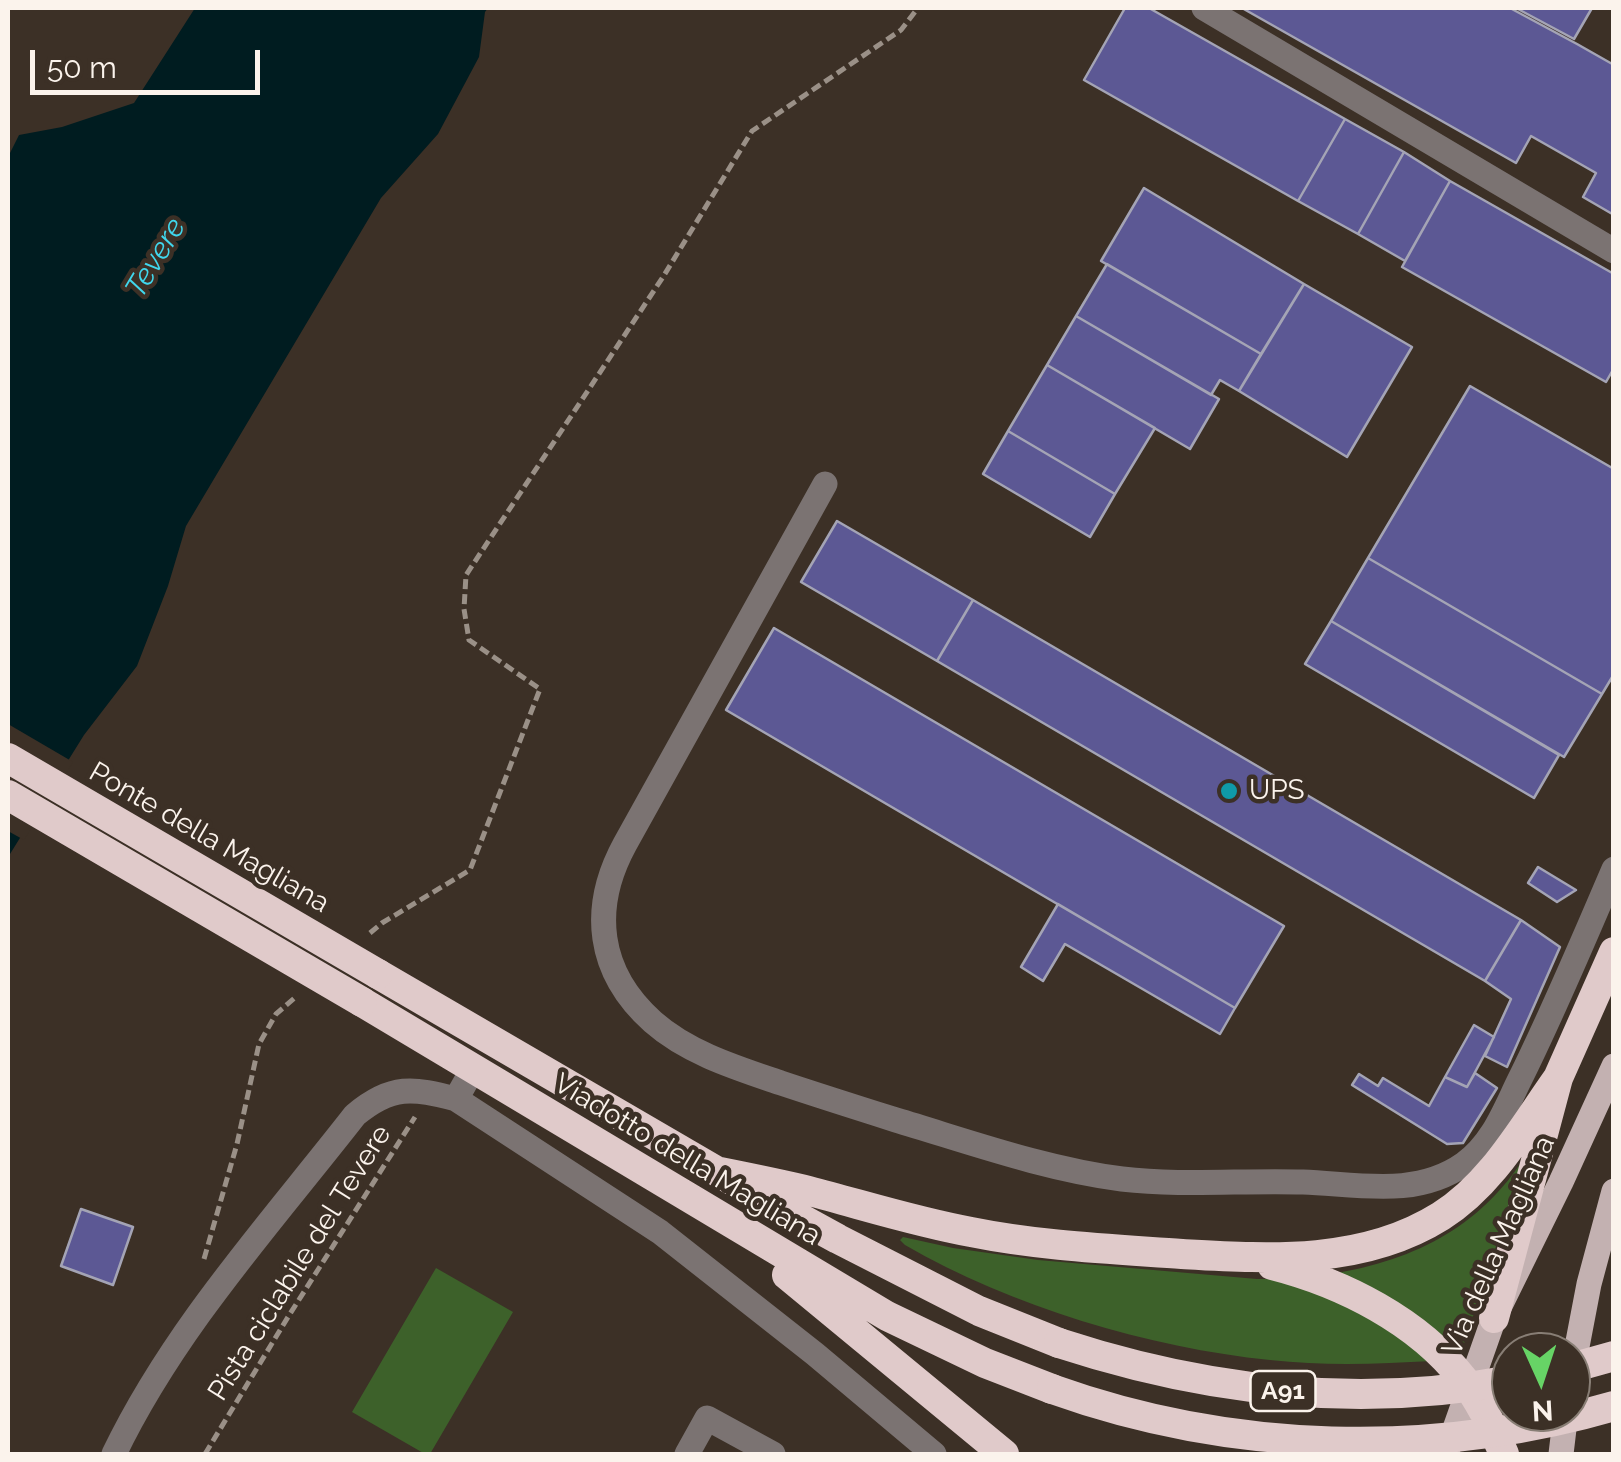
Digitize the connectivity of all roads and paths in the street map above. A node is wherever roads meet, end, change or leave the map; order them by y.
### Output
1 (918, 8) edge
2 (1204, 8) edge
3 (1614, 251) edge
4 (825, 484) dead end
5 (8, 758) edge
6 (8, 796) edge
7 (1614, 870) edge
8 (382, 923) dead end
9 (1610, 961) edge
10 (378, 974) joint
11 (276, 1014) dead end
12 (1614, 1066) edge
13 (473, 1069) junction
14 (1558, 1078) junction
15 (424, 1091) junction
16 (456, 1099) junction
17 (720, 1172) junction
18 (1614, 1190) edge
19 (714, 1213) junction
20 (1221, 1256) junction
21 (204, 1306) junction
22 (1494, 1318) junction
23 (1580, 1332) edge
24 (1491, 1383) edge
25 (1469, 1387) junction
26 (1614, 1406) edge
27 (114, 1454) edge
28 (205, 1454) edge
29 (686, 1454) edge
30 (773, 1454) edge
31 (934, 1454) edge
32 (1004, 1454) edge
33 (1446, 1454) edge
34 (1504, 1454) edge

1 - 8 path
2 - 3 street
4 - 7 street
5 - 10 highway, Ponte della Magliana, bridge
6 - 13 highway, Viadotto della Magliana, bridge
9 - 14 highway
10 - 17 highway, Viadotto della Magliana
11 - 21 path
12 - 22 main road, Via della Magliana
13 - 16 street
13 - 19 highway, Viadotto della Magliana
14 - 20 highway
14 - 22 highway
15 - 16 street
15 - 21 street
15 - 28 path, Pista ciclabile del Tevere
16 - 31 street
17 - 20 highway
17 - 24 highway, Viadotto della Magliana / A91, bridge
18 - 23 main road
19 - 26 highway, Viadotto della Magliana / A91, bridge
19 - 32 highway
20 - 25 highway
21 - 27 street
22 - 25 main road, Via della Magliana
25 - 33 main road, Via della Magliana
25 - 34 highway
29 - 30 street

